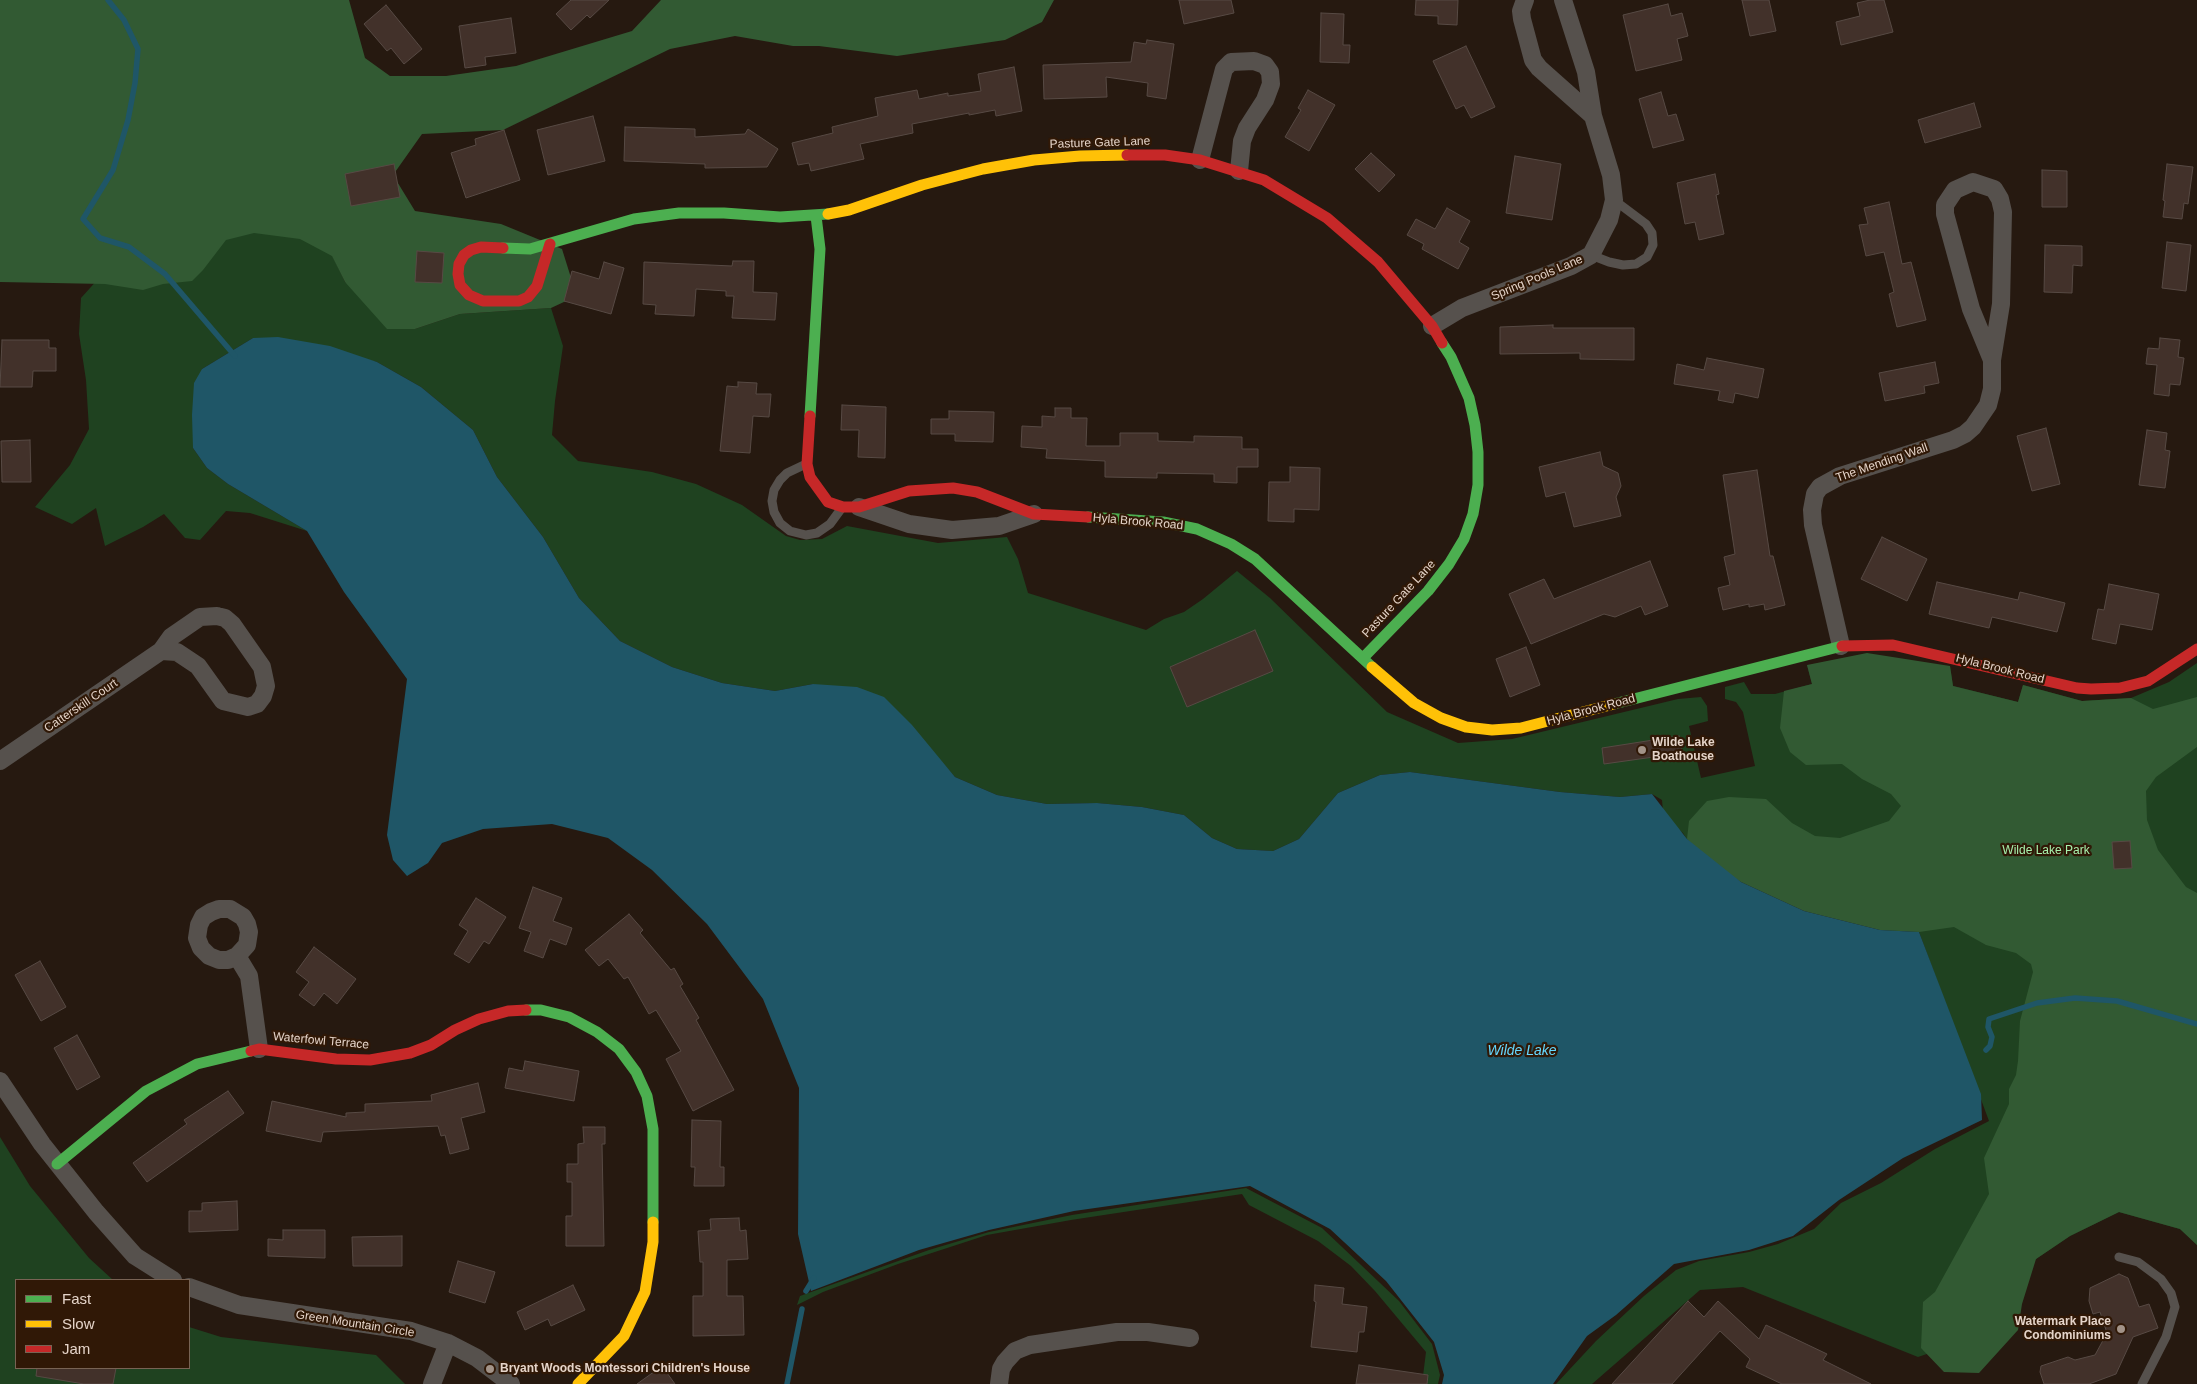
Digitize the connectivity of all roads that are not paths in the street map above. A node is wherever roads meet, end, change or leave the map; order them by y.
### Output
1 (1525, 0) edge
2 (1563, 0) edge
3 (1593, 116) junction
4 (1200, 160) junction
5 (1239, 171) junction
6 (1614, 200) junction
7 (816, 216) junction
8 (550, 244) junction
9 (1591, 255) junction
10 (1432, 326) junction
11 (1992, 360) junction
12 (807, 464) junction
13 (851, 507) junction
14 (1034, 514) junction
15 (1841, 646) junction
16 (2197, 649) edge
17 (162, 650) junction
18 (1363, 658) junction
19 (0, 761) edge
20 (237, 956) dead end
21 (259, 1049) junction
22 (0, 1081) edge
23 (56, 1164) junction
24 (2119, 1257) dead end
25 (171, 1279) edge
26 (190, 1287) edge
27 (1190, 1338) dead end
28 (448, 1343) junction
29 (432, 1384) edge
30 (511, 1384) edge
31 (578, 1384) edge
32 (1000, 1384) edge
33 (2142, 1384) edge

1 - 3 street
2 - 3 street, Spring Pools Lane
3 - 6 street, Spring Pools Lane
4 - 5 street, Pasture Gate Lane
4 - 5 street
4 - 7 street, Pasture Gate Lane
5 - 10 street, Pasture Gate Lane
6 - 9 street, Spring Pools Lane
6 - 9 lane
7 - 8 street, Pasture Gate Lane
7 - 12 street, Hyla Brook Road
8 - 8 street, Pasture Gate Lane
9 - 10 street, Spring Pools Lane
10 - 18 street, Pasture Gate Lane
11 - 11 street, The Mending Wall
11 - 15 street, The Mending Wall
12 - 13 street, Hyla Brook Road
12 - 13 lane
13 - 14 street, Hyla Brook Road
13 - 14 street, Hyla Brook Road
14 - 18 street, Hyla Brook Road
15 - 16 street, Hyla Brook Road
15 - 18 street, Hyla Brook Road
17 - 17 street, Catterskill Court
17 - 19 street, Catterskill Court
20 - 21 street
21 - 23 street, Waterfowl Terrace
21 - 31 street, Waterfowl Terrace
22 - 23 street
23 - 25 street
24 - 33 lane
26 - 28 street, Green Mountain Circle
27 - 32 street
28 - 29 street
28 - 30 street, Green Mountain Circle

